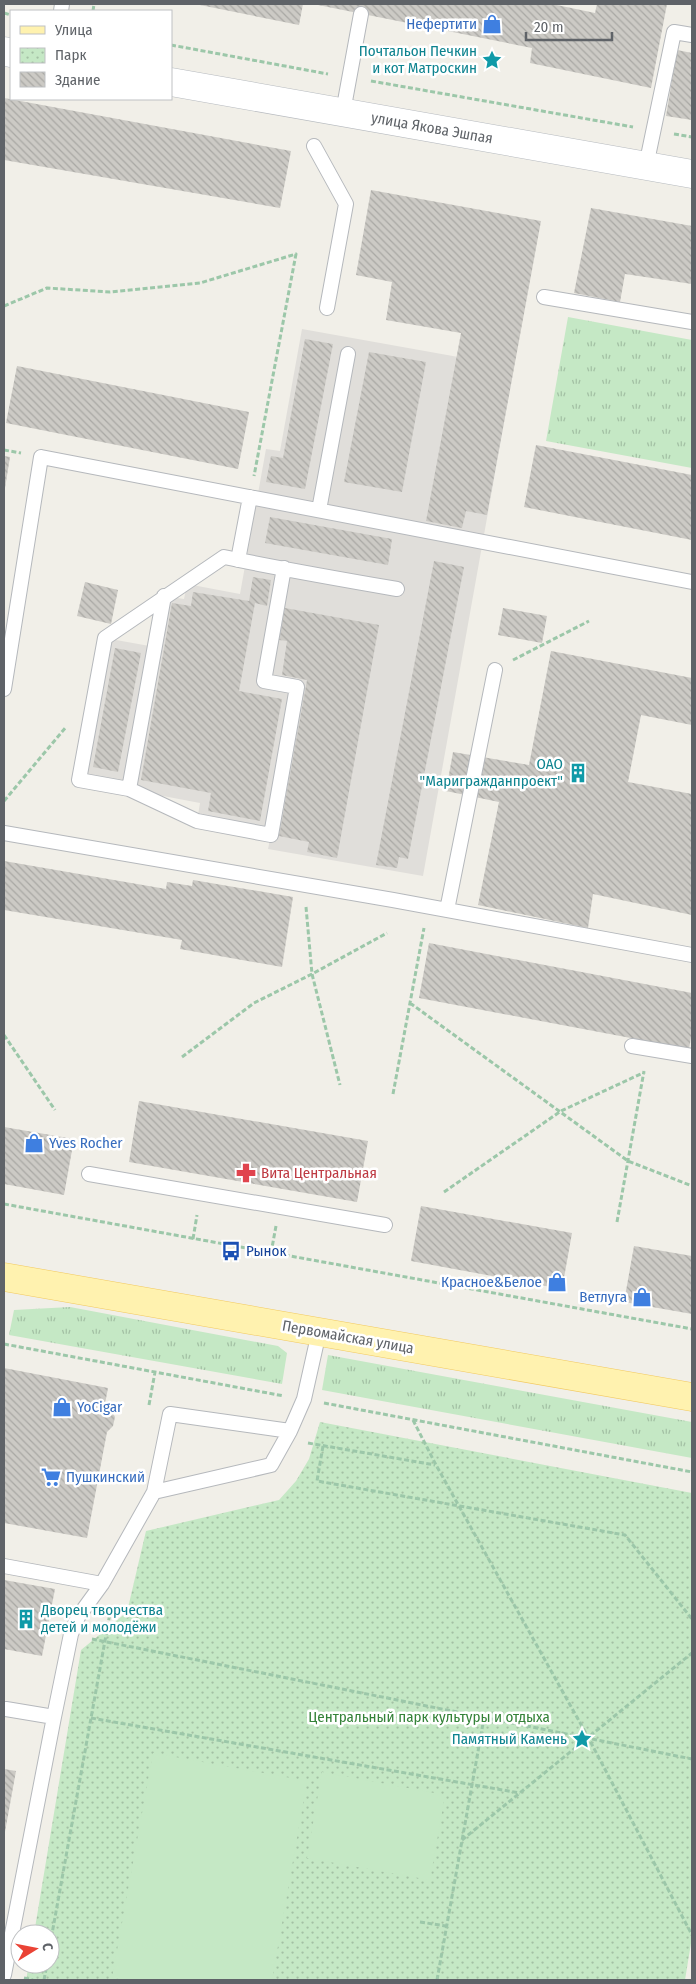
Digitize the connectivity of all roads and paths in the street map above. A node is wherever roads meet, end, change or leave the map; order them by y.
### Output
1 (361, 14) dead end
2 (692, 35) edge
3 (172, 45) edge
4 (350, 78) junction
5 (172, 82) edge
6 (343, 112) junction
7 (652, 130) junction
8 (692, 137) edge
9 (314, 146) dead end
10 (646, 166) junction
11 (692, 174) edge
12 (544, 297) dead end
13 (4, 306) edge
14 (327, 308) dead end
15 (692, 322) edge
16 (348, 354) dead end
17 (250, 497) junction
18 (319, 510) junction
19 (238, 560) junction
20 (284, 568) junction
21 (692, 582) edge
22 (397, 589) dead end
23 (164, 596) junction
24 (589, 621) dead end
25 (495, 670) joint
26 (4, 688) edge
27 (91, 714) junction
28 (129, 790) junction
29 (4, 801) edge
30 (4, 833) edge
31 (304, 884) junction
32 (428, 906) junction
33 (447, 910) junction
34 (387, 933) dead end
35 (692, 955) edge
36 (312, 974) junction
37 (410, 1003) junction
38 (4, 1035) edge
39 (632, 1046) dead end
40 (649, 1049) junction
41 (692, 1056) edge
42 (182, 1058) dead end
43 (652, 1069) dead end
44 (644, 1072) junction
45 (340, 1085) dead end
46 (393, 1094) dead end
47 (55, 1110) dead end
48 (561, 1112) junction
49 (628, 1161) junction
50 (89, 1174) dead end
51 (692, 1186) edge
52 (444, 1192) dead end
53 (4, 1204) edge
54 (617, 1222) dead end
55 (386, 1225) dead end
56 (4, 1277) edge
57 (692, 1330) edge
58 (319, 1332) junction
59 (4, 1344) edge
60 (155, 1372) junction
61 (692, 1397) edge
62 (304, 1399) junction
63 (148, 1409) dead end
64 (413, 1420) junction
65 (288, 1435) junction
66 (323, 1446) junction
67 (436, 1465) junction
68 (692, 1472) edge
69 (154, 1492) junction
70 (4, 1566) edge
71 (102, 1584) junction
72 (111, 1605) dead end
73 (692, 1619) edge
74 (71, 1634) junction
75 (104, 1641) junction
76 (692, 1653) edge
77 (6, 1709) dead end
78 (54, 1717) junction
79 (484, 1717) junction
80 (91, 1718) junction
81 (588, 1737) junction
82 (692, 1759) edge
83 (520, 1793) junction
84 (462, 1840) junction
85 (420, 1922) dead end
86 (54, 1924) edge
87 (446, 1926) junction
88 (692, 1935) edge
89 (4, 1971) edge
90 (436, 1980) edge

1 - 4 lane
2 - 7 lane
3 - 4 path
4 - 6 lane
4 - 7 path
5 - 6 street, улица Якова Эшпая
6 - 10 street, улица Якова Эшпая
7 - 8 path
7 - 10 lane
9 - 14 lane
10 - 11 street, улица Якова Эшпая
12 - 15 lane
13 - 17 path
16 - 18 lane
17 - 18 lane
17 - 19 lane
17 - 26 lane
18 - 21 lane
19 - 20 lane
19 - 23 lane
20 - 22 lane
20 - 28 lane
23 - 27 lane
23 - 28 lane
24 - 25 path
25 - 33 lane
27 - 28 lane
27 - 29 path
30 - 31 lane
31 - 32 lane
31 - 36 path
32 - 33 lane
32 - 37 path
33 - 35 lane
34 - 36 path
36 - 42 path
36 - 45 path
37 - 46 path
37 - 48 path
38 - 47 path
39 - 40 lane
40 - 41 lane
40 - 44 path
43 - 44 path
44 - 48 path
44 - 49 path
48 - 49 path
48 - 52 path
49 - 51 path
49 - 54 path
50 - 55 lane
53 - 57 path
56 - 58 main road, Первомайская улица
58 - 61 main road, Первомайская улица
58 - 62 lane
59 - 60 path
60 - 62 path
60 - 63 path
62 - 64 path
62 - 65 lane
64 - 67 path
64 - 68 path
65 - 66 path
65 - 69 lane
65 - 69 lane
66 - 67 path
66 - 73 path
67 - 81 path
69 - 71 lane
70 - 71 lane
71 - 74 lane
72 - 75 path
74 - 75 path
74 - 78 lane
75 - 79 path
75 - 80 path
76 - 81 path
77 - 78 lane
78 - 89 lane
79 - 81 path
79 - 84 path
80 - 83 path
80 - 86 path
81 - 82 path
81 - 83 path
81 - 88 path
83 - 84 path
84 - 87 path
85 - 87 path
87 - 90 path

